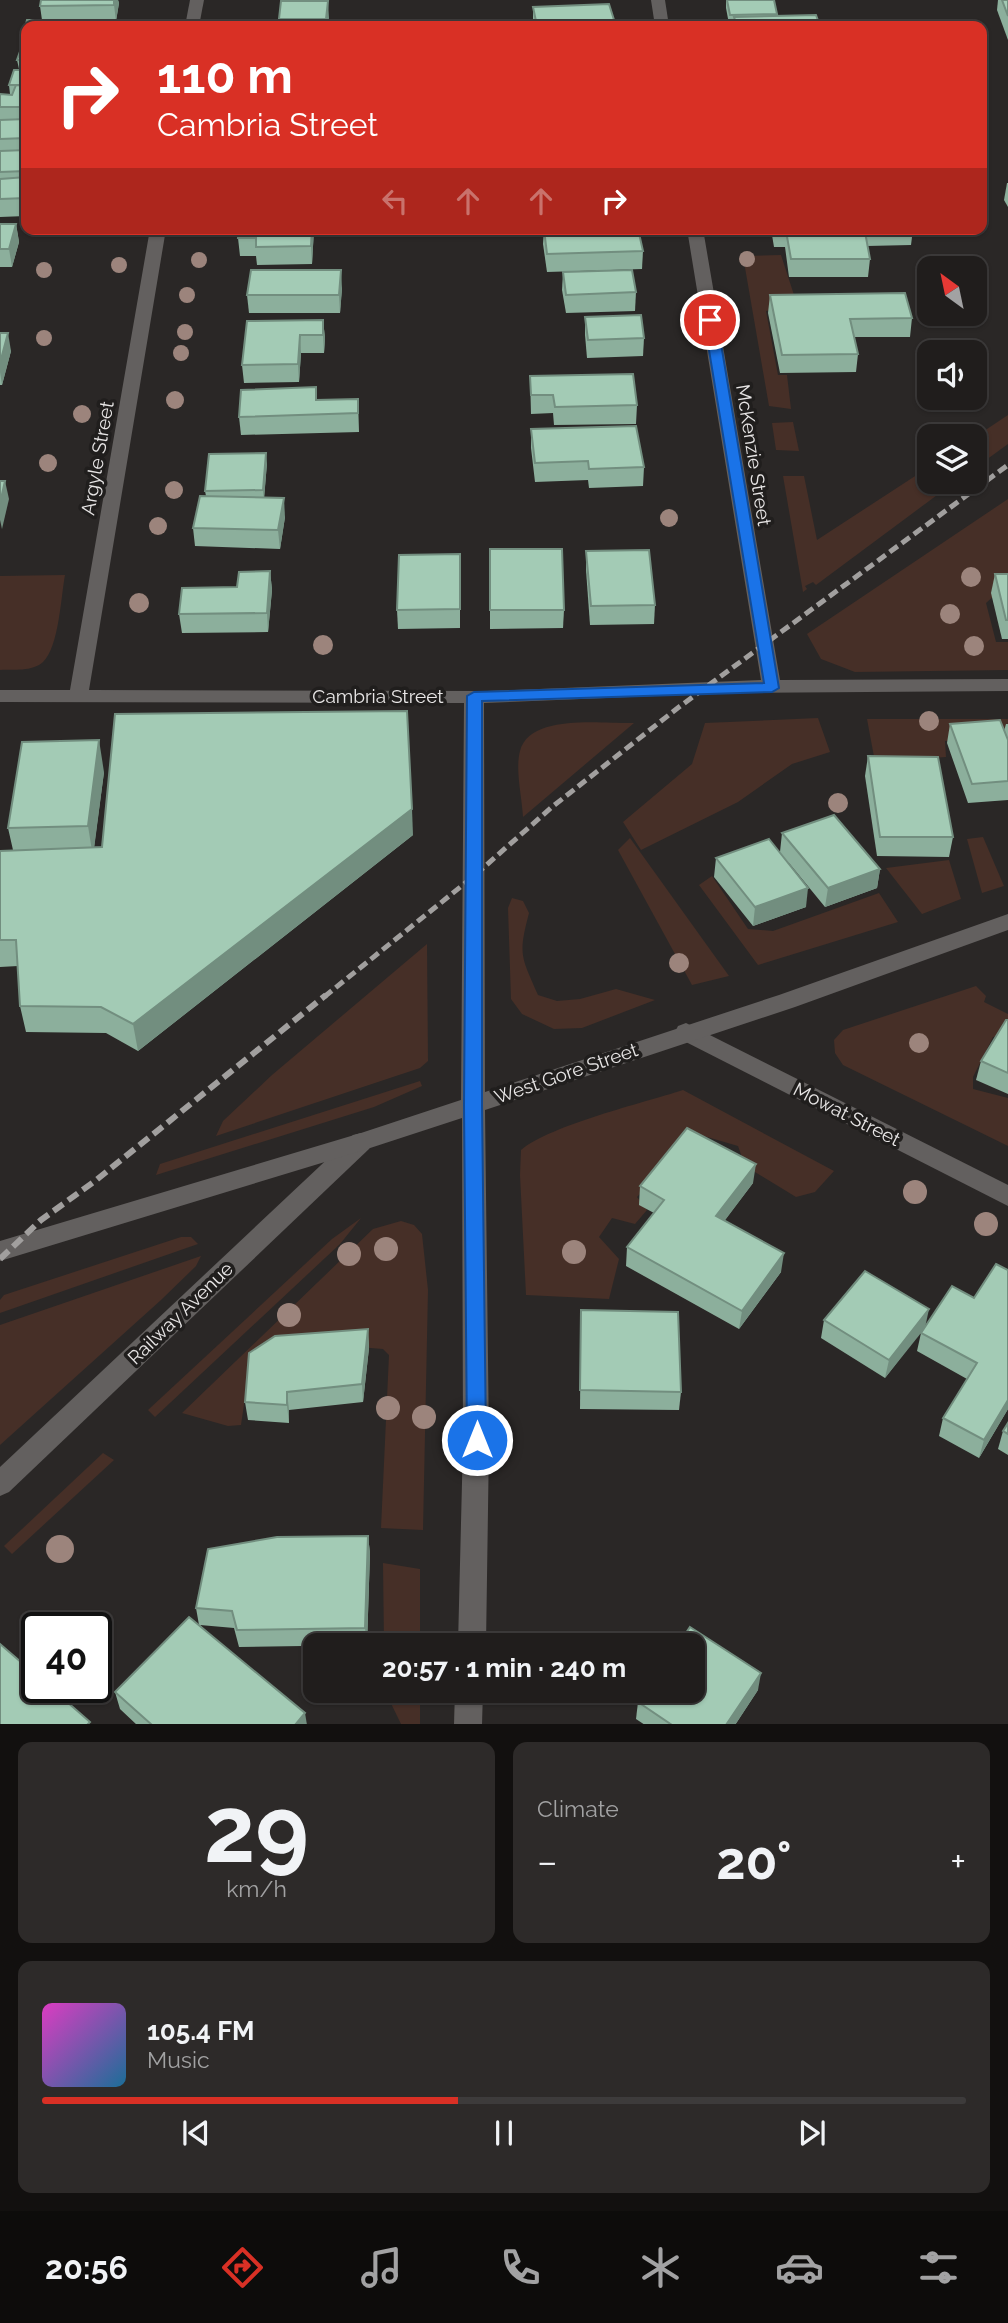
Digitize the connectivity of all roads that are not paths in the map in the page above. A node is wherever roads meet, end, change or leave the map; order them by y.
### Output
1 (197, 0) edge
2 (658, 0) edge
3 (193, 21) edge
4 (661, 21) edge
5 (157, 235) edge
6 (696, 235) edge
7 (1008, 685) edge
8 (772, 688) junction
9 (79, 694) junction
10 (0, 696) edge
11 (474, 696) junction
12 (1008, 922) edge
13 (686, 1032) junction
14 (473, 1105) junction
15 (360, 1142) junction
16 (1008, 1196) edge
17 (0, 1251) edge
18 (0, 1484) edge
19 (472, 1633) edge
20 (469, 1703) edge
21 (468, 1724) edge

1 - 3 street
2 - 4 street
5 - 9 street, Argyle Street
6 - 8 street, McKenzie Street
7 - 8 street, Cambria Street
8 - 11 street, Cambria Street
9 - 10 street, Cambria Street
9 - 11 street, Cambria Street
11 - 14 street
12 - 13 street, West Gore Street
13 - 14 street, West Gore Street
13 - 16 street, Mowat Street
14 - 15 street, West Gore Street
14 - 19 street
15 - 17 street, West Gore Street
15 - 18 street, Railway Avenue
20 - 21 street

